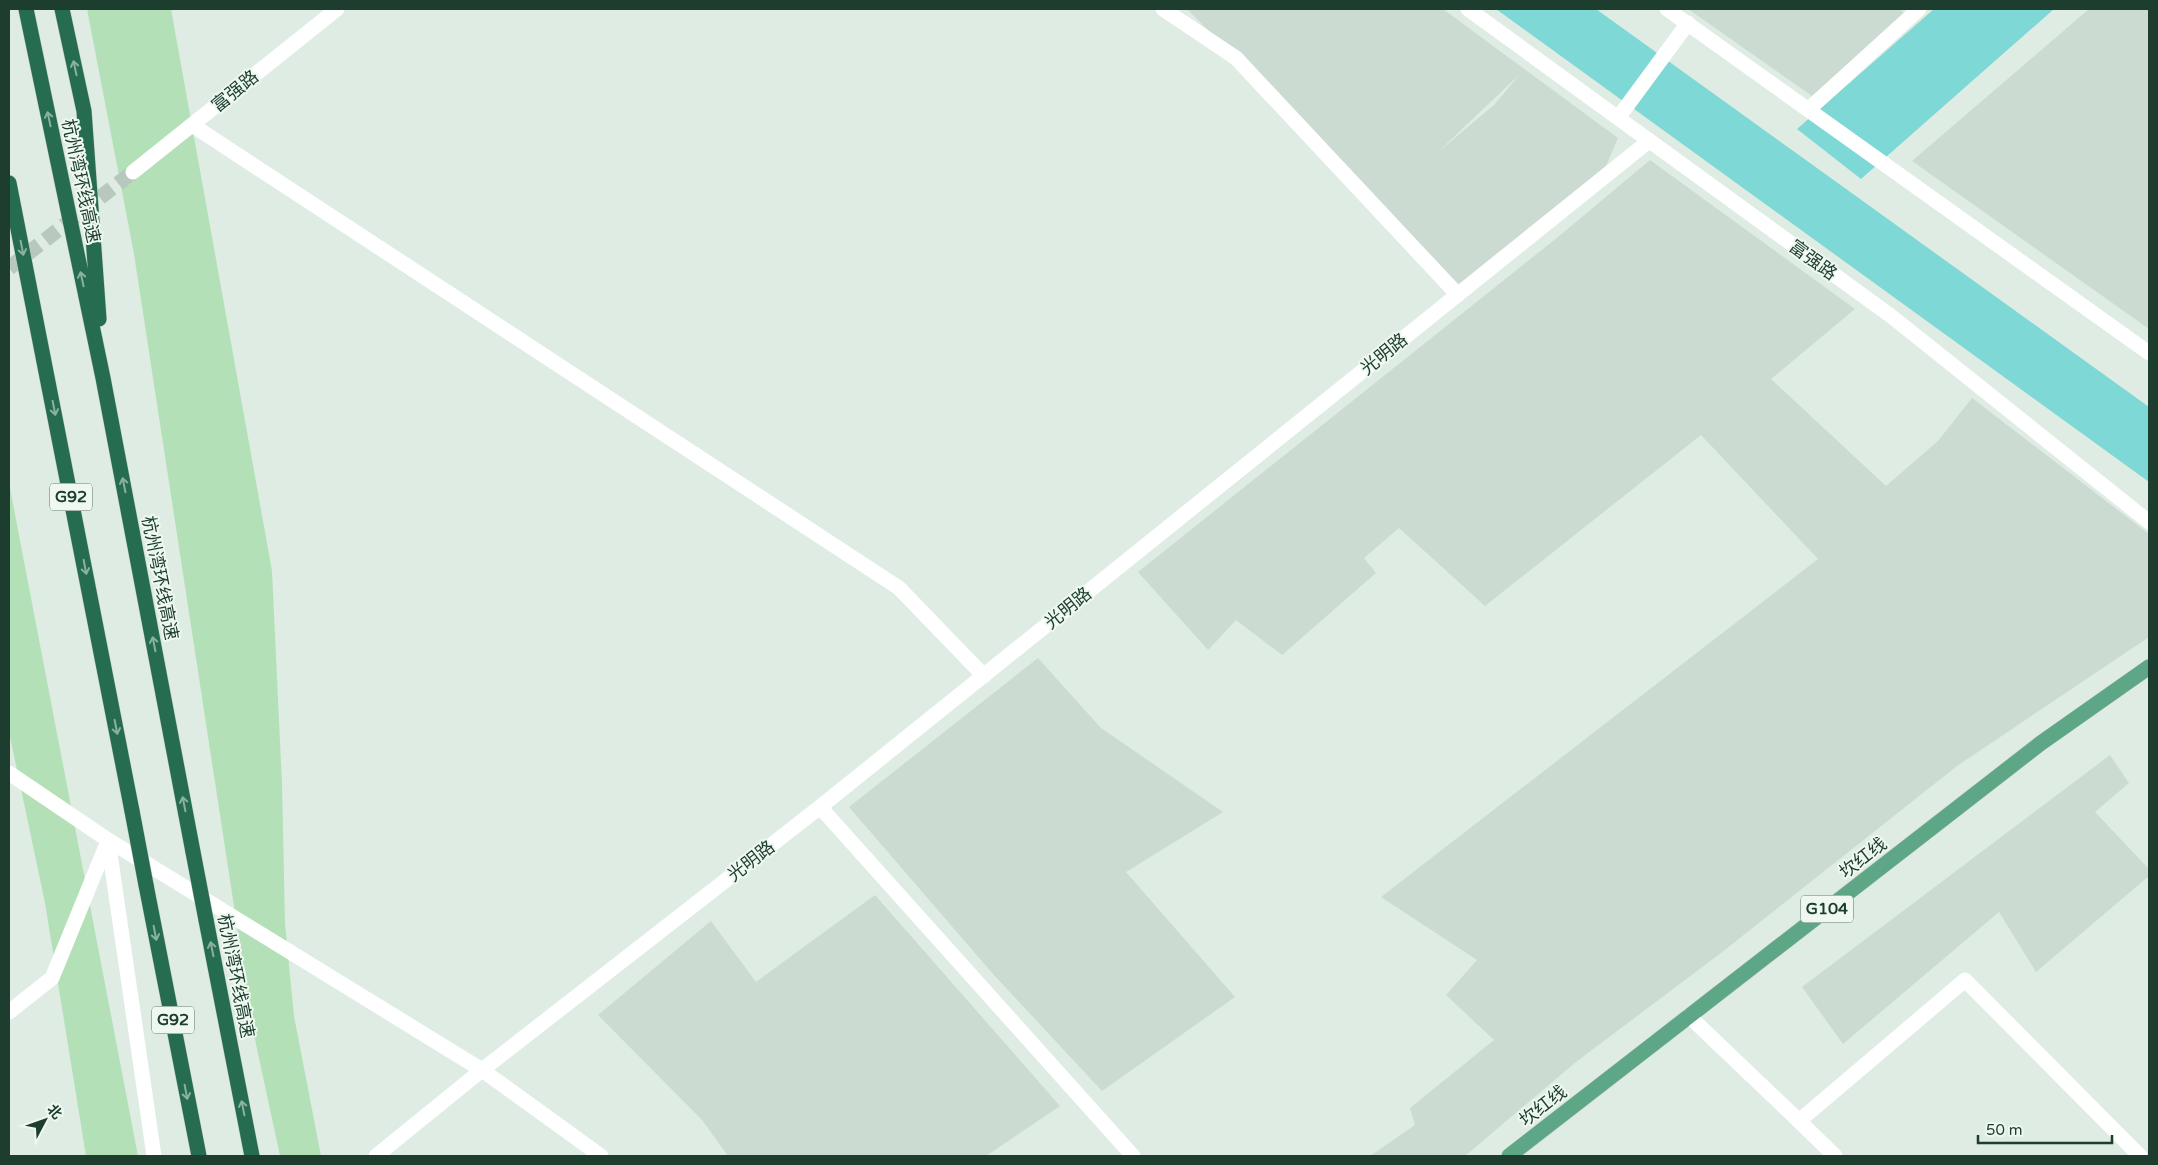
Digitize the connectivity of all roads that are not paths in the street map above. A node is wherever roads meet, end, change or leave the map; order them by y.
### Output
1 (26, 9) edge
2 (62, 9) edge
3 (337, 9) edge
4 (1163, 9) edge
5 (1468, 9) edge
6 (1667, 9) edge
7 (1919, 9) edge
8 (1688, 23) junction
9 (1811, 110) junction
10 (1621, 114) junction
11 (192, 125) junction
12 (1649, 141) junction
13 (133, 172) tunnel mouth
14 (9, 183) edge
15 (1458, 295) junction
16 (2149, 353) edge
17 (103, 378) junction
18 (2149, 522) edge
19 (2148, 669) edge
20 (984, 676) junction
21 (9, 773) edge
22 (820, 807) junction
23 (108, 840) junction
24 (9, 1012) edge
25 (1689, 1016) junction
26 (482, 1070) junction
27 (1799, 1121) junction
28 (1515, 1154) edge
29 (154, 1156) edge
30 (199, 1156) edge
31 (252, 1156) edge
32 (376, 1156) edge
33 (601, 1156) edge
34 (1133, 1156) edge
35 (1834, 1156) edge
36 (2140, 1156) edge

17 -> 1 highway, 杭州湾环线高速
17 -> 2 highway
3 - 11 street, 富强路
4 - 15 street
5 - 10 street, 富强路
6 - 8 street
7 - 9 street
8 - 9 street
8 - 10 street
9 - 16 street
10 - 12 street, 富强路
11 - 13 street, 富强路
11 - 20 street
12 - 15 street, 光明路
12 - 18 street, 富强路
14 -> 30 highway, G92, bridge
15 - 20 street, 光明路
31 -> 17 highway, 杭州湾环线高速, bridge
19 - 25 main road, 坎红线 / G104
20 - 22 street, 光明路
21 - 23 street
22 - 26 street, 光明路
22 - 34 street
23 - 24 street
23 - 26 street
23 - 29 street
25 - 27 street
25 - 28 main road, 坎红线 / G104
26 - 32 street, 光明路
26 - 33 street
27 - 35 street
27 - 36 street

